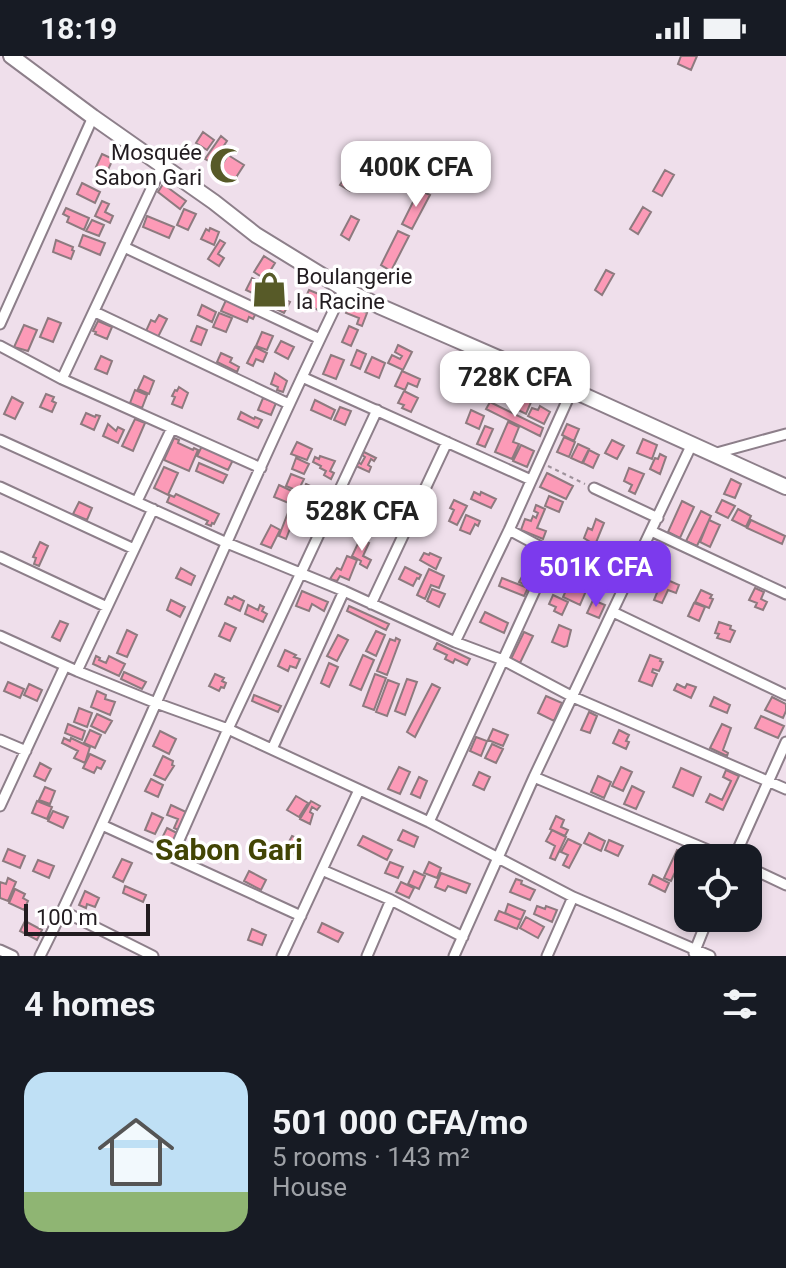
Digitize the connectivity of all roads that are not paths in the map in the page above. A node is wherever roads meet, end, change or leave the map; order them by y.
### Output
1 (11, 56) edge
2 (93, 117) junction
3 (162, 166) junction
4 (124, 247) junction
5 (344, 289) junction
6 (95, 312) junction
7 (0, 324) edge
8 (320, 339) junction
9 (0, 346) edge
10 (302, 377) junction
11 (62, 379) junction
12 (572, 390) junction
13 (289, 404) junction
14 (377, 410) junction
15 (172, 428) junction
16 (786, 434) edge
17 (0, 440) edge
18 (447, 442) junction
19 (692, 444) junction
20 (713, 454) junction
21 (261, 468) junction
22 (531, 480) junction
23 (0, 487) edge
24 (786, 487) edge
25 (594, 488) road end
26 (137, 501) junction
27 (153, 509) junction
28 (658, 518) junction
29 (509, 530) junction
30 (651, 531) junction
31 (227, 543) junction
32 (134, 549) junction
33 (552, 553) junction
34 (0, 557) edge
35 (301, 573) junction
36 (626, 585) junction
37 (344, 591) junction
38 (786, 594) edge
39 (371, 604) junction
40 (107, 607) junction
41 (613, 612) junction
42 (0, 636) edge
43 (455, 642) junction
44 (503, 660) junction
45 (65, 666) junction
46 (77, 671) junction
47 (786, 695) edge
48 (573, 697) junction
49 (156, 703) junction
50 (228, 729) junction
51 (0, 740) edge
52 (786, 742) edge
53 (272, 749) junction
54 (26, 751) junction
55 (534, 777) junction
56 (769, 780) junction
57 (786, 789) edge
58 (359, 790) junction
59 (0, 806) edge
60 (429, 822) junction
61 (102, 825) junction
62 (694, 844) edge
63 (740, 844) edge
64 (172, 856) junction
65 (499, 859) junction
66 (322, 870) junction
67 (762, 874) edge
68 (786, 885) edge
69 (573, 897) junction
70 (391, 900) junction
71 (63, 911) junction
72 (301, 916) junction
73 (702, 932) edge
74 (463, 937) junction
75 (0, 950) edge
76 (693, 953) edge
77 (13, 956) edge
78 (40, 956) edge
79 (153, 956) edge
80 (282, 956) edge
81 (367, 956) edge
82 (454, 956) edge
83 (547, 956) edge
84 (710, 956) edge

1 - 2 street
2 - 3 street
2 - 7 street
3 - 4 street
3 - 5 street
4 - 6 street
4 - 8 street
5 - 8 street
5 - 12 street
6 - 11 street
6 - 13 street
8 - 10 street
9 - 11 street
10 - 13 street
10 - 14 street
11 - 15 street
12 - 19 street
12 - 22 street
13 - 21 street
14 - 18 street
14 - 35 street
15 - 21 street
15 - 26 street
16 - 20 street
17 - 26 street
18 - 22 street
18 - 39 street
19 - 20 street
19 - 28 street
20 - 24 street
21 - 31 street
22 - 29 street
23 - 32 street
25 - 28 street
26 - 27 street
27 - 31 street
27 - 32 street
28 - 30 street
29 - 33 street
29 - 43 street
30 - 36 street
30 - 38 street
31 - 35 street
31 - 49 street
32 - 40 street
33 - 36 street
33 - 44 street
34 - 40 street
35 - 37 street
35 - 50 street
36 - 41 street
37 - 39 street
37 - 53 street
39 - 43 street
40 - 46 street
41 - 47 street
41 - 48 street
42 - 45 street
43 - 44 street
44 - 48 street
44 - 60 street
45 - 46 street
45 - 54 street
46 - 49 street
48 - 55 street
48 - 56 street
49 - 50 street
49 - 61 street
50 - 53 street
50 - 64 street
51 - 54 street
52 - 56 street
53 - 58 street
54 - 59 street
55 - 62 street
55 - 65 street
56 - 57 street
56 - 63 street
58 - 60 street
58 - 66 street
60 - 65 street
61 - 64 street
61 - 71 street
64 - 72 street
65 - 69 street
65 - 74 street
66 - 70 street
66 - 72 street
67 - 68 street
69 - 76 street
69 - 83 street
70 - 74 street
70 - 81 street
71 - 78 street
71 - 79 street
72 - 80 street
73 - 76 street
74 - 82 street
75 - 77 street
76 - 84 street

